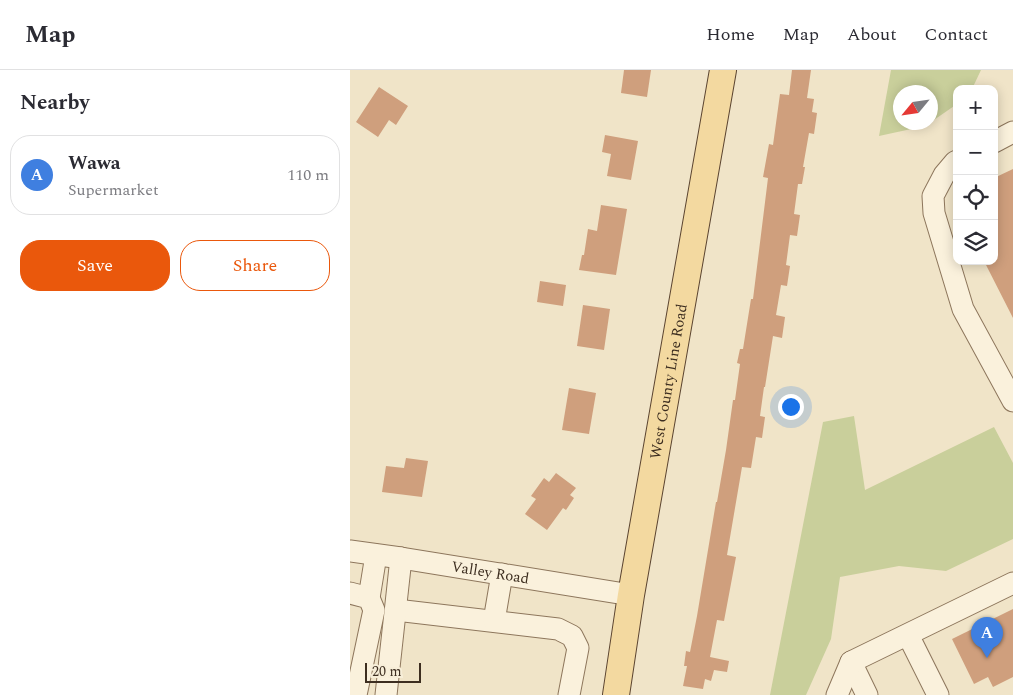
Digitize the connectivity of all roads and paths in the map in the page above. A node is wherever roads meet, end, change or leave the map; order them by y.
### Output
1 (723, 70) edge
2 (1013, 132) edge
3 (998, 140) edge
4 (953, 164) edge
5 (1013, 401) edge
6 (350, 551) edge
7 (376, 555) junction
8 (401, 558) junction
9 (502, 574) junction
10 (1013, 583) edge
11 (631, 595) junction
12 (359, 596) edge
13 (396, 610) junction
14 (494, 621) junction
15 (908, 635) junction
16 (851, 662) junction
17 (356, 695) edge
18 (386, 695) edge
19 (569, 695) edge
20 (616, 695) edge
21 (837, 695) edge
22 (867, 695) edge
23 (938, 695) edge

1 - 11 main road, West County Line Road
2 - 3 street
4 - 5 street
6 - 7 street, Valley Road
7 - 8 street, Valley Road
7 - 12 street
8 - 9 street, Valley Road
8 - 13 street
9 - 11 street, Valley Road
9 - 14 street
10 - 15 street
11 - 20 main road, West County Line Road
12 - 17 street
13 - 14 street
13 - 18 street
14 - 19 street
15 - 16 street
15 - 23 street
16 - 21 street
16 - 22 street

